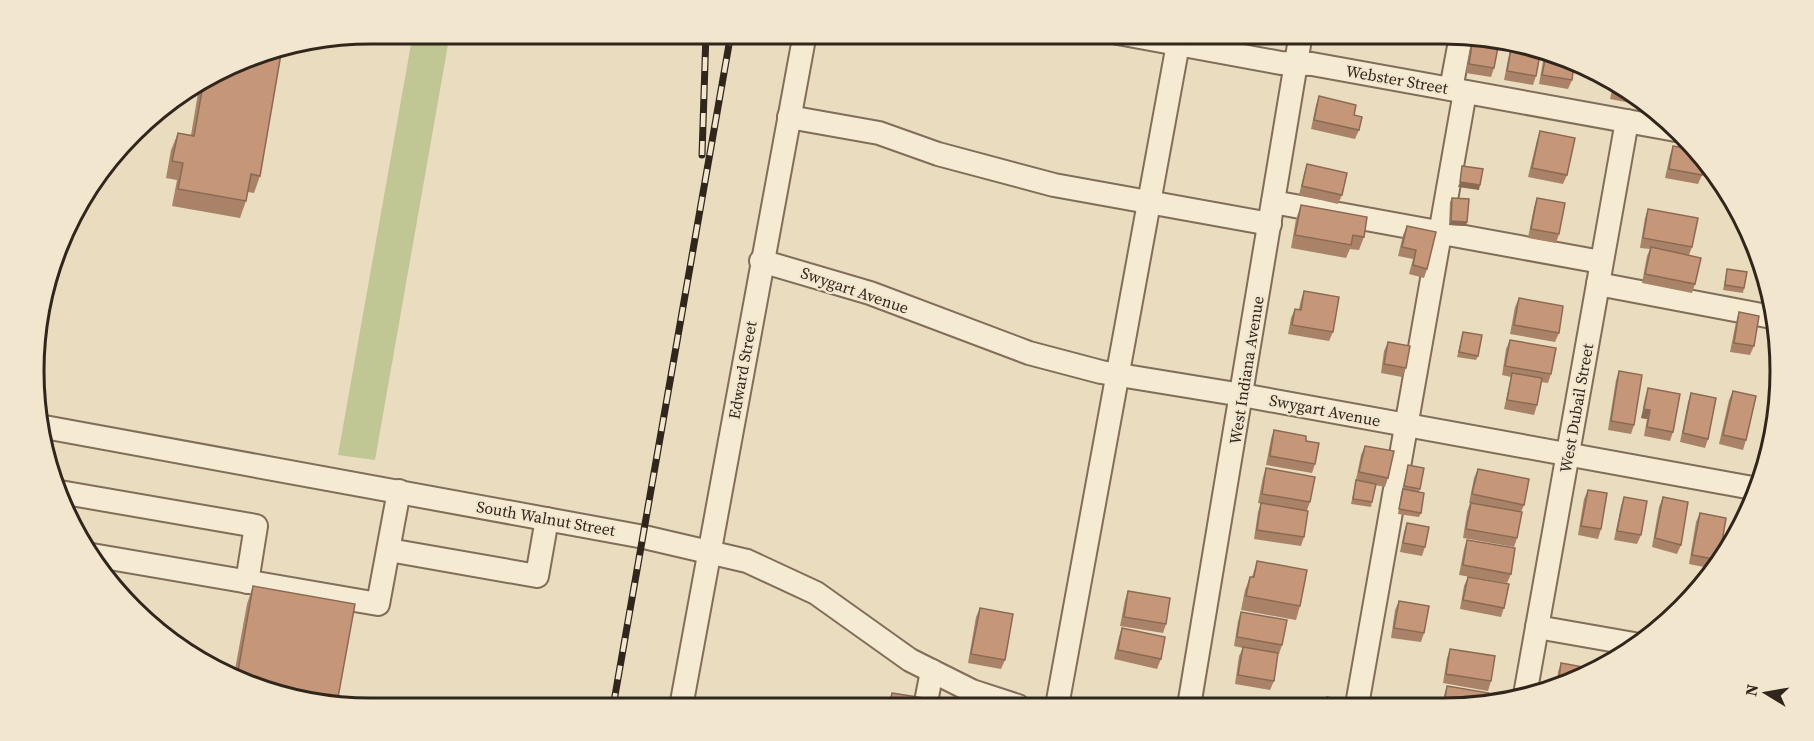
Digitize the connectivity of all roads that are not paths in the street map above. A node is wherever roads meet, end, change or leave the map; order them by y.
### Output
1 (803, 44) edge
2 (1178, 44) edge
3 (1200, 44) edge
4 (1299, 44) edge
5 (1461, 44) edge
6 (1296, 63) junction
7 (1458, 90) junction
8 (789, 117) junction
9 (1627, 121) junction
10 (1662, 127) edge
11 (1148, 202) junction
12 (1271, 213) junction
13 (1441, 233) junction
14 (762, 261) junction
15 (1600, 273) junction
16 (1766, 315) edge
17 (1118, 374) junction
18 (1242, 395) junction
19 (1406, 426) junction
20 (49, 428) edge
21 (1568, 454) junction
22 (1749, 487) edge
23 (399, 491) junction
24 (67, 493) edge
25 (547, 519) junction
26 (389, 550) junction
27 (708, 552) junction
28 (102, 557) edge
29 (247, 582) junction
30 (1537, 627) junction
31 (1624, 642) edge
32 (932, 671) junction
33 (1527, 686) edge
34 (683, 698) edge
35 (927, 698) edge
36 (993, 698) edge
37 (1058, 698) edge
38 (1190, 698) edge
39 (1358, 698) edge

1 - 8 street, Edward Street
2 - 11 street
3 - 6 street, Webster Street
4 - 6 street, West Indiana Avenue
5 - 7 street
6 - 7 street, Webster Street
6 - 12 street, West Indiana Avenue
7 - 9 street, Webster Street
7 - 13 street
8 - 11 street
8 - 14 street, Edward Street
9 - 10 street, Webster Street
9 - 15 street, West Dubail Street
11 - 12 street
11 - 17 street
12 - 13 street
12 - 18 street, West Indiana Avenue
13 - 15 street
13 - 19 street
14 - 17 street, Swygart Avenue
14 - 27 street, Edward Street
15 - 16 street
15 - 21 street, West Dubail Street
17 - 18 street, Swygart Avenue
17 - 37 street
18 - 19 street, Swygart Avenue
18 - 38 street, West Indiana Avenue
19 - 21 street, Swygart Avenue
19 - 39 street
20 - 23 street, South Walnut Street
21 - 22 street, Swygart Avenue
21 - 30 street, West Dubail Street
23 - 25 street, South Walnut Street
23 - 26 street
24 - 29 street
25 - 26 street
25 - 27 street, South Walnut Street
26 - 29 street
27 - 32 street, South Walnut Street
27 - 34 street, Edward Street
28 - 29 street
30 - 31 street
30 - 33 street, West Dubail Street
32 - 35 street
32 - 36 street, South Walnut Street

